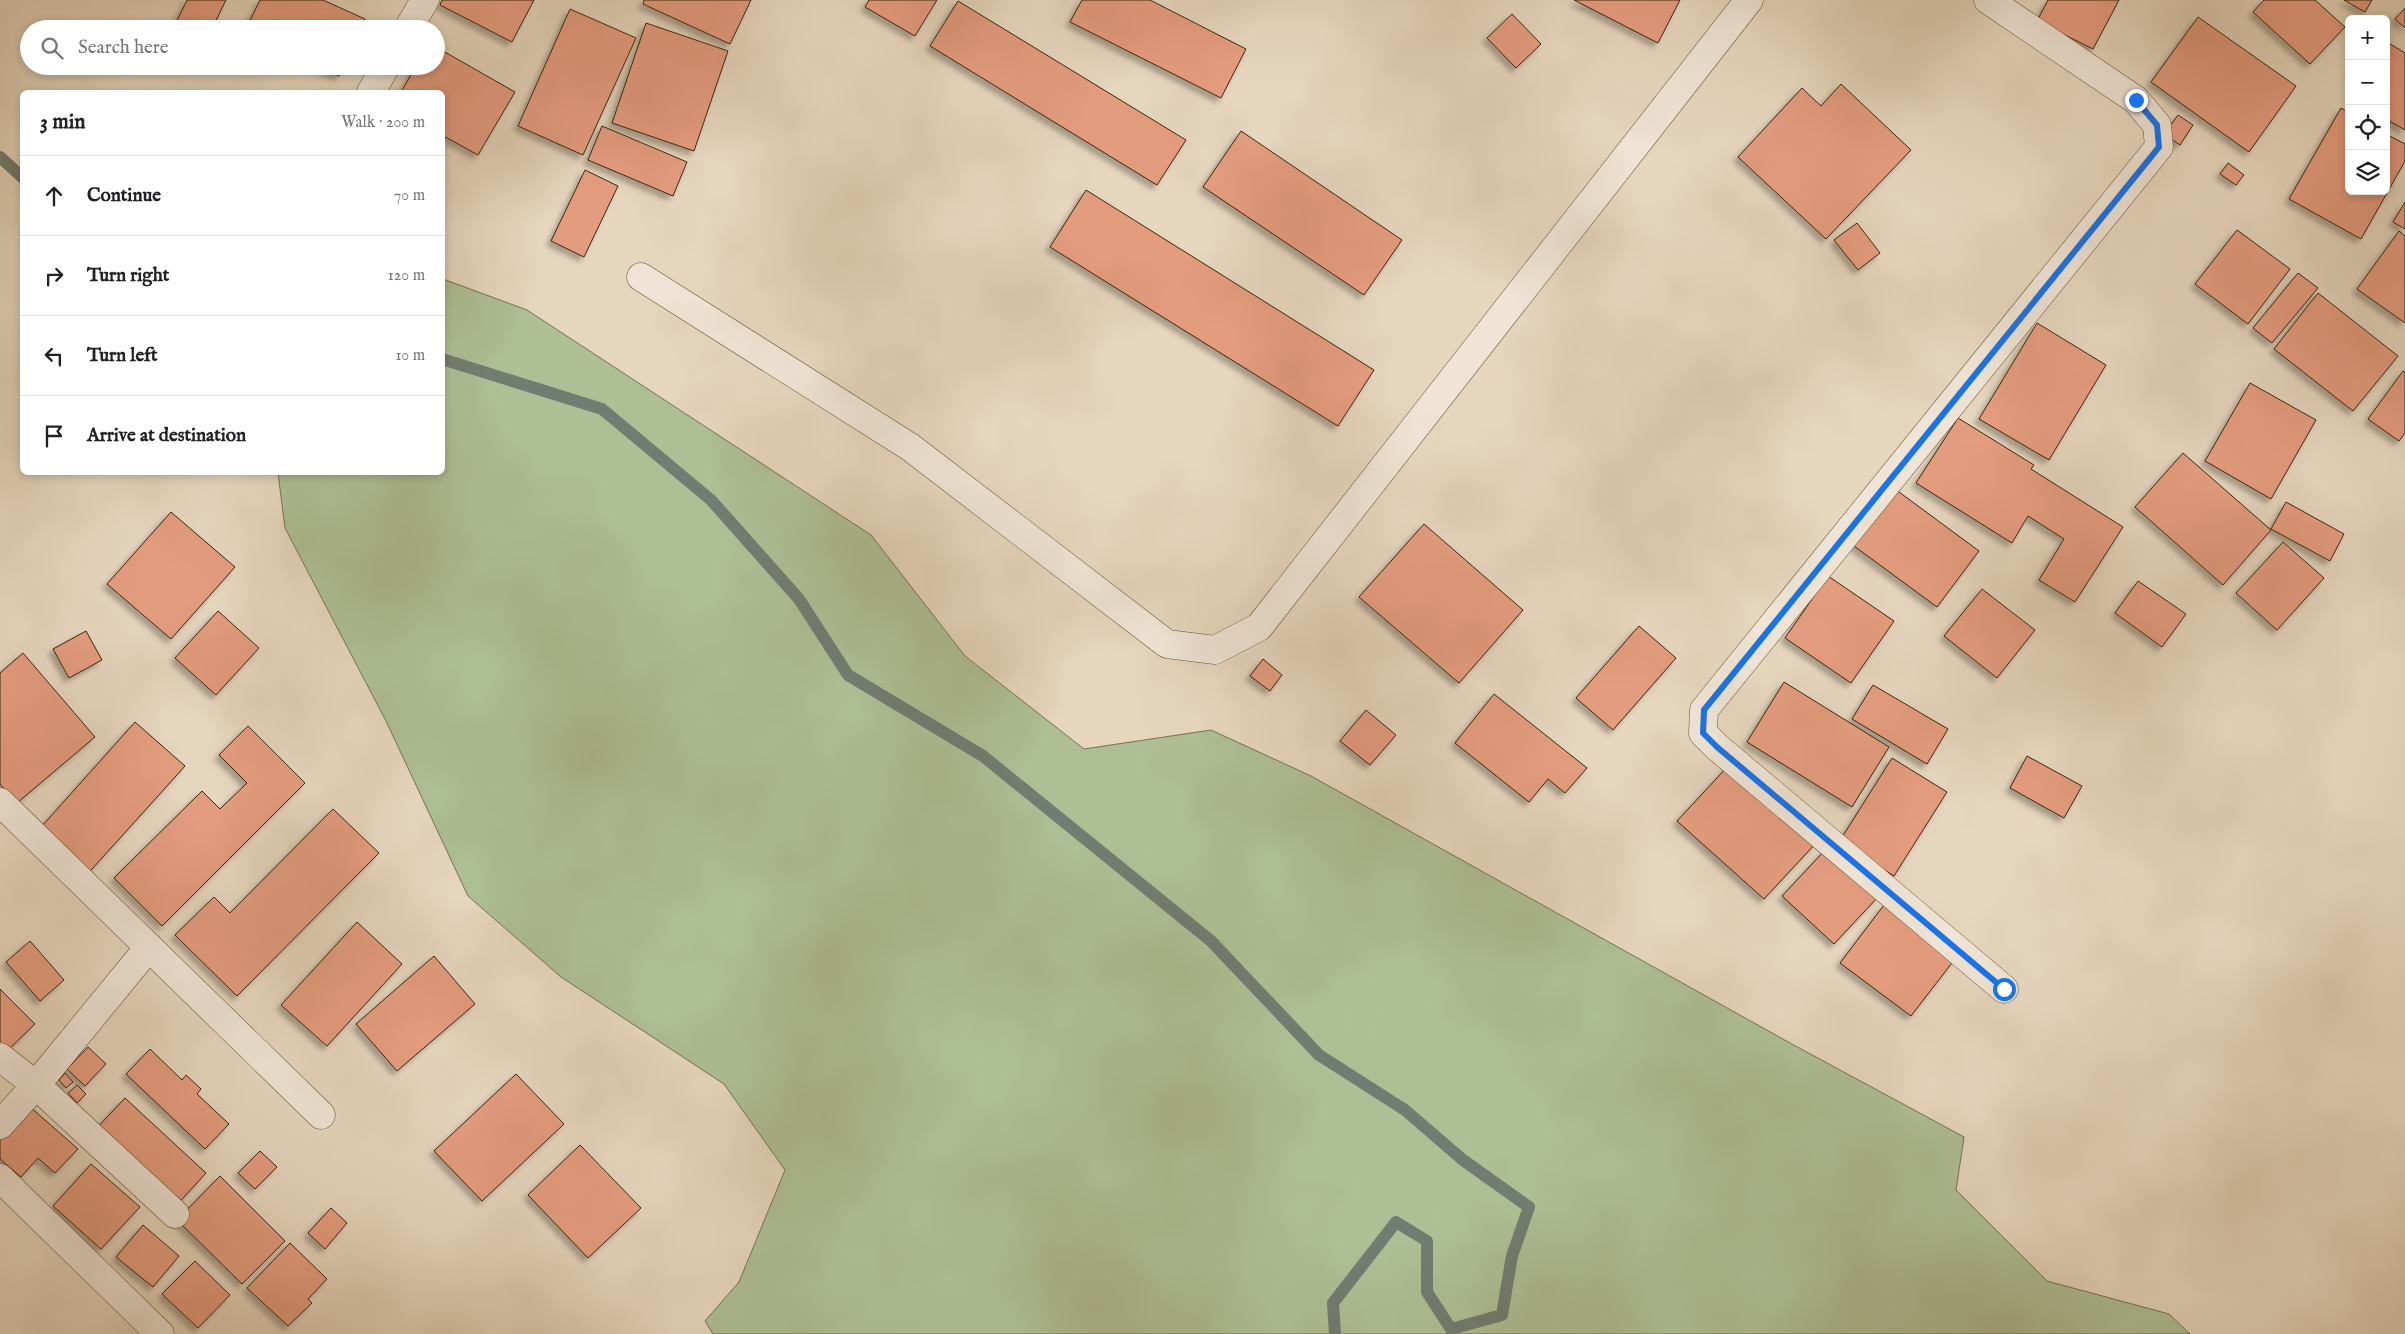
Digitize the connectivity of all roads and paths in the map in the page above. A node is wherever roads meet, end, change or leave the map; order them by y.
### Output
1 (425, 0) edge
2 (1749, 0) edge
3 (1988, 0) edge
4 (413, 20) edge
5 (380, 75) edge
6 (371, 90) edge
7 (640, 277) dead end
8 (0, 802) edge
9 (149, 947) junction
10 (2004, 989) dead end
11 (0, 1057) edge
12 (36, 1086) junction
13 (321, 1115) dead end
14 (0, 1125) edge
15 (0, 1178) edge
16 (175, 1214) dead end
17 (160, 1334) edge

1 - 4 street
2 - 7 street
3 - 10 street
5 - 6 street
8 - 9 street
9 - 12 street
9 - 13 street
11 - 12 street
12 - 14 street
12 - 16 street
15 - 17 street

